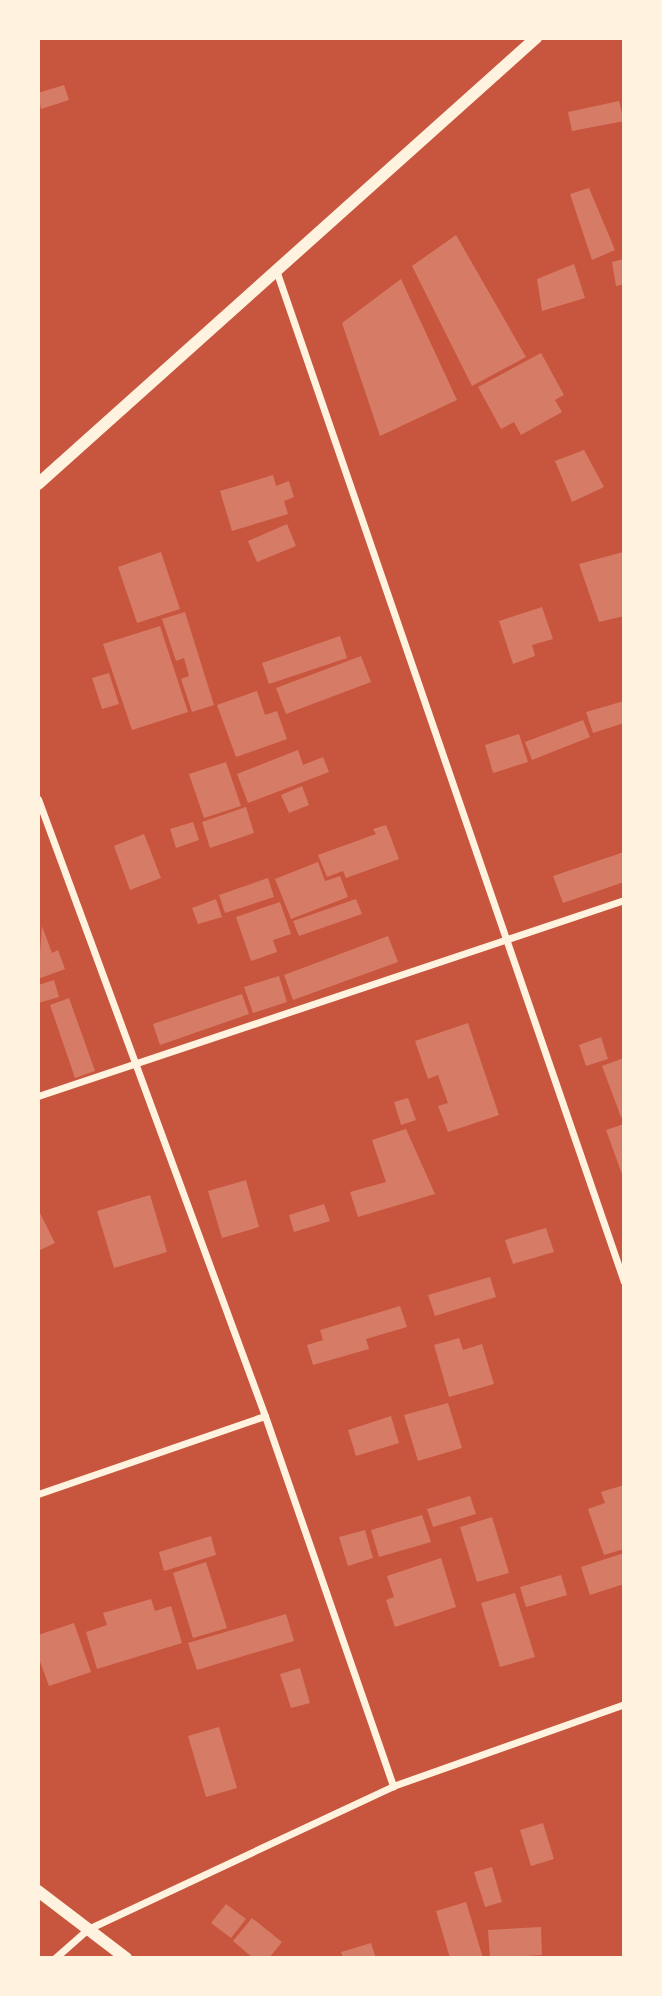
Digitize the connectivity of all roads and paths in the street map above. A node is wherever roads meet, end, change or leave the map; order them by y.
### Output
1 (536, 38) edge
2 (276, 270) junction
3 (38, 484) edge
4 (38, 799) edge
5 (624, 900) edge
6 (503, 940) junction
7 (132, 1063) junction
8 (38, 1096) edge
9 (624, 1282) edge
10 (265, 1416) junction
11 (38, 1494) edge
12 (624, 1704) edge
13 (393, 1786) junction
14 (38, 1891) edge
15 (88, 1929) junction
16 (55, 1958) edge
17 (126, 1958) edge

1 - 2 street
2 - 3 street
2 - 6 street
4 - 7 street
5 - 6 street
6 - 7 street
6 - 9 street
7 - 8 street
7 - 10 street
10 - 11 street
10 - 13 street
12 - 13 street
13 - 15 street
14 - 15 street
15 - 16 street
15 - 17 street

